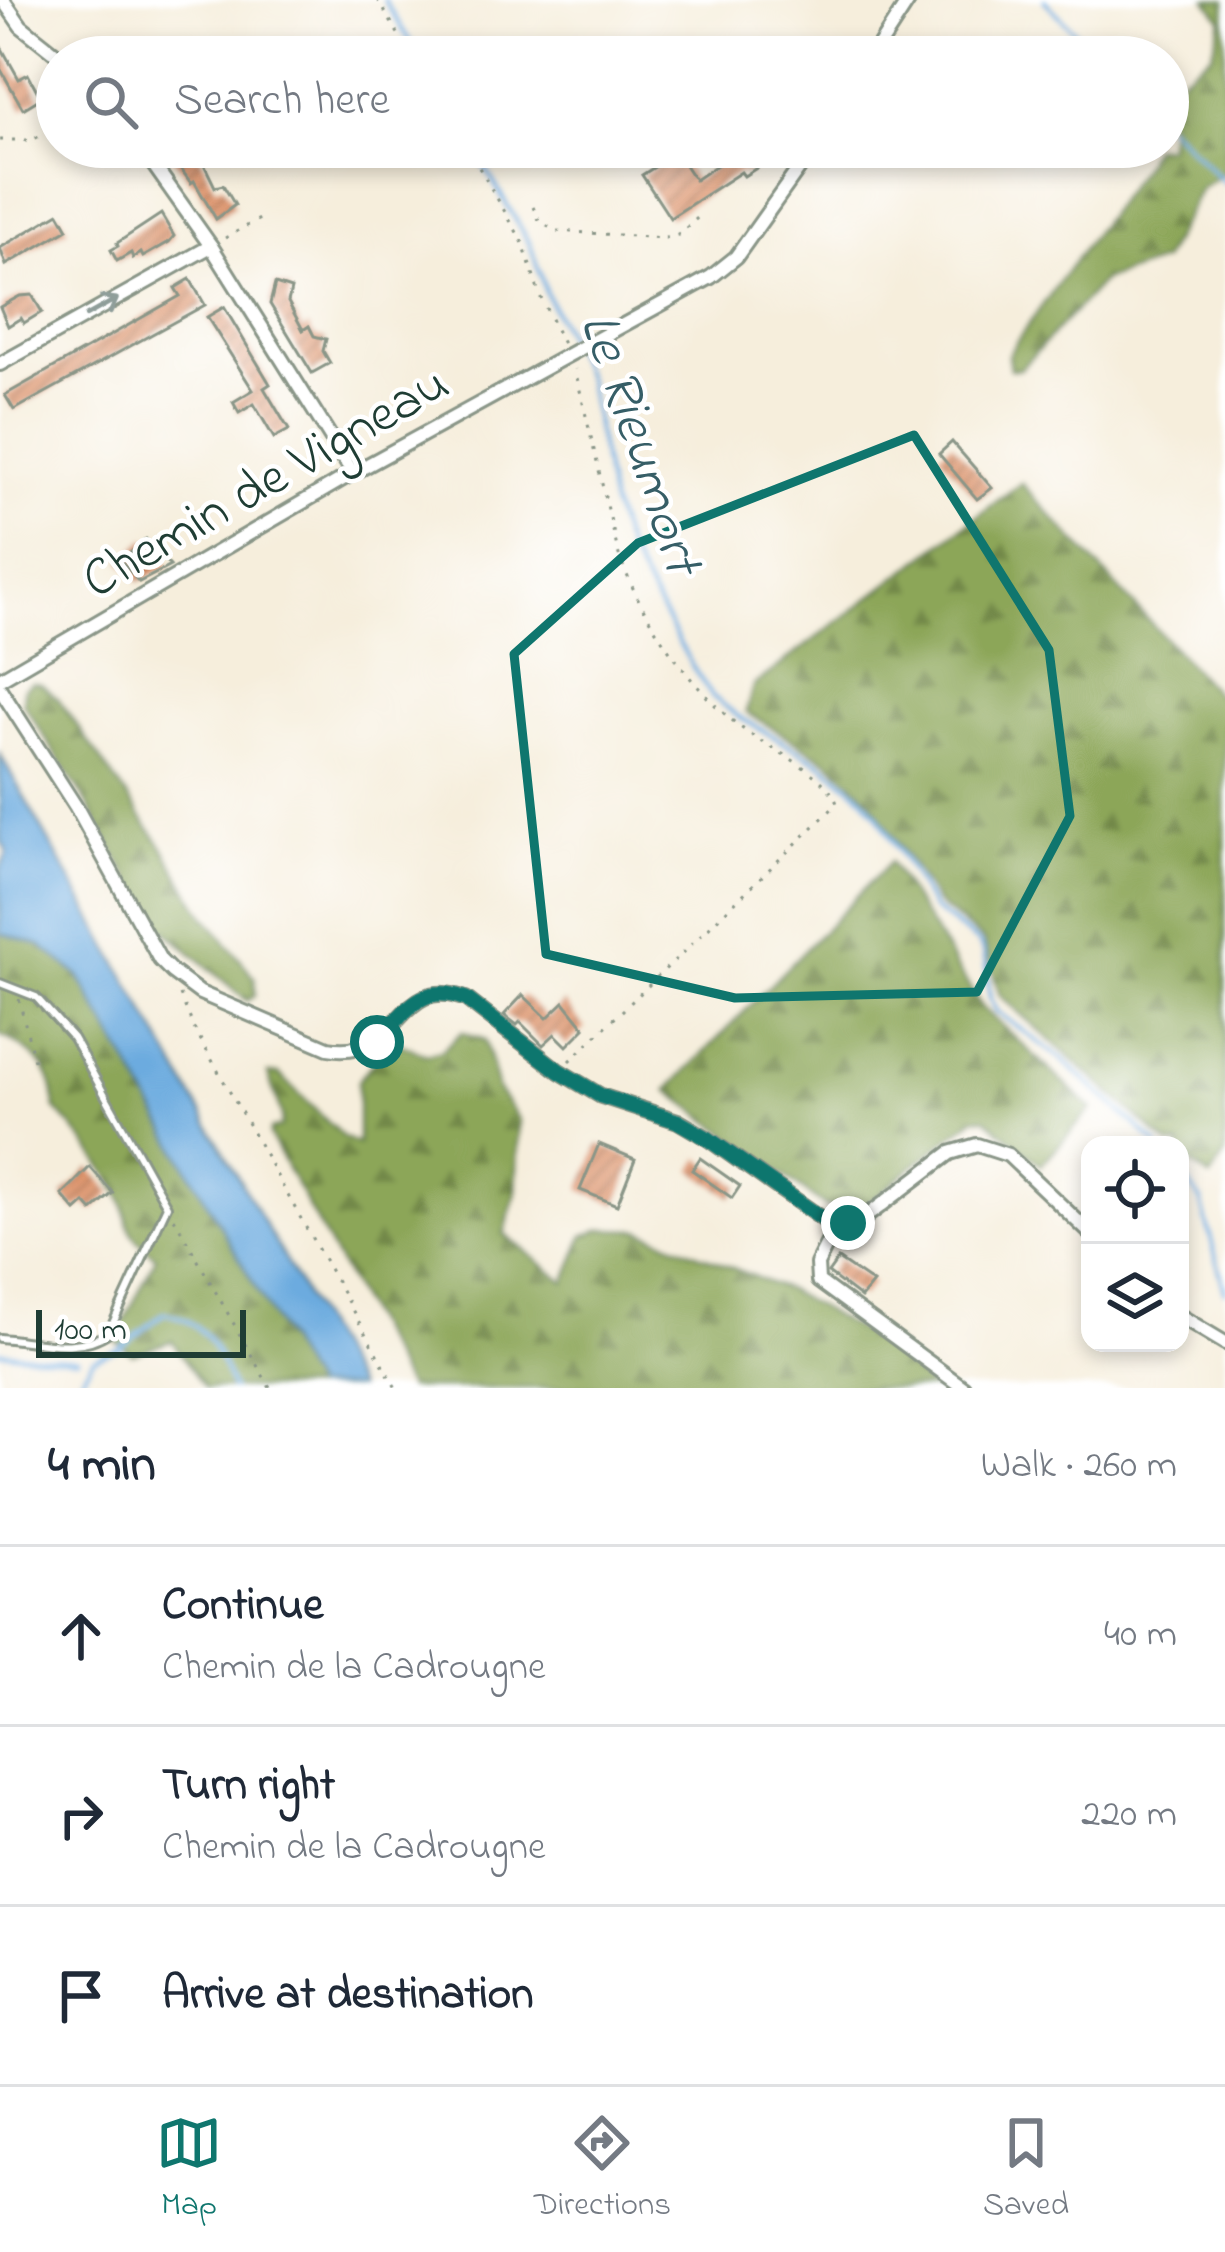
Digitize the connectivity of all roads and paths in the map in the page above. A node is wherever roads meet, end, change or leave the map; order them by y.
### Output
1 (3, 0) edge
2 (378, 0) edge
3 (909, 0) edge
4 (399, 36) edge
5 (886, 36) edge
6 (36, 38) edge
7 (36, 138) edge
8 (0, 140) edge
9 (155, 168) edge
10 (479, 168) edge
11 (799, 168) edge
12 (533, 207) dead end
13 (704, 213) dead end
14 (265, 216) dead end
15 (211, 246) junction
16 (574, 354) junction
17 (0, 364) edge
18 (352, 473) junction
19 (0, 677) edge
20 (0, 689) edge
21 (172, 972) junction
22 (0, 983) edge
23 (15, 986) junction
24 (34, 1060) dead end
25 (559, 1071) junction
26 (167, 1206) junction
27 (837, 1224) junction
28 (1081, 1224) edge
29 (1189, 1321) edge
30 (0, 1338) edge
31 (1225, 1343) edge
32 (270, 1388) edge
33 (396, 1388) edge
34 (964, 1388) edge

1 - 6 street
2 - 4 path
3 - 5 street
7 - 8 path
9 - 15 street
10 - 16 path
11 - 16 street, Chemin de Vigneau
12 - 13 path
14 - 15 path
17 -> 15 street
15 - 18 street
16 - 18 street, Chemin de Vigneau
16 - 25 path
18 - 19 street, Chemin de Vigneau
20 - 21 street
21 - 25 street
21 - 33 path
22 - 23 lane
23 - 24 path
23 - 26 lane
25 - 27 street
26 - 30 lane
26 - 32 path
27 - 28 street
27 - 34 street
29 - 31 street

